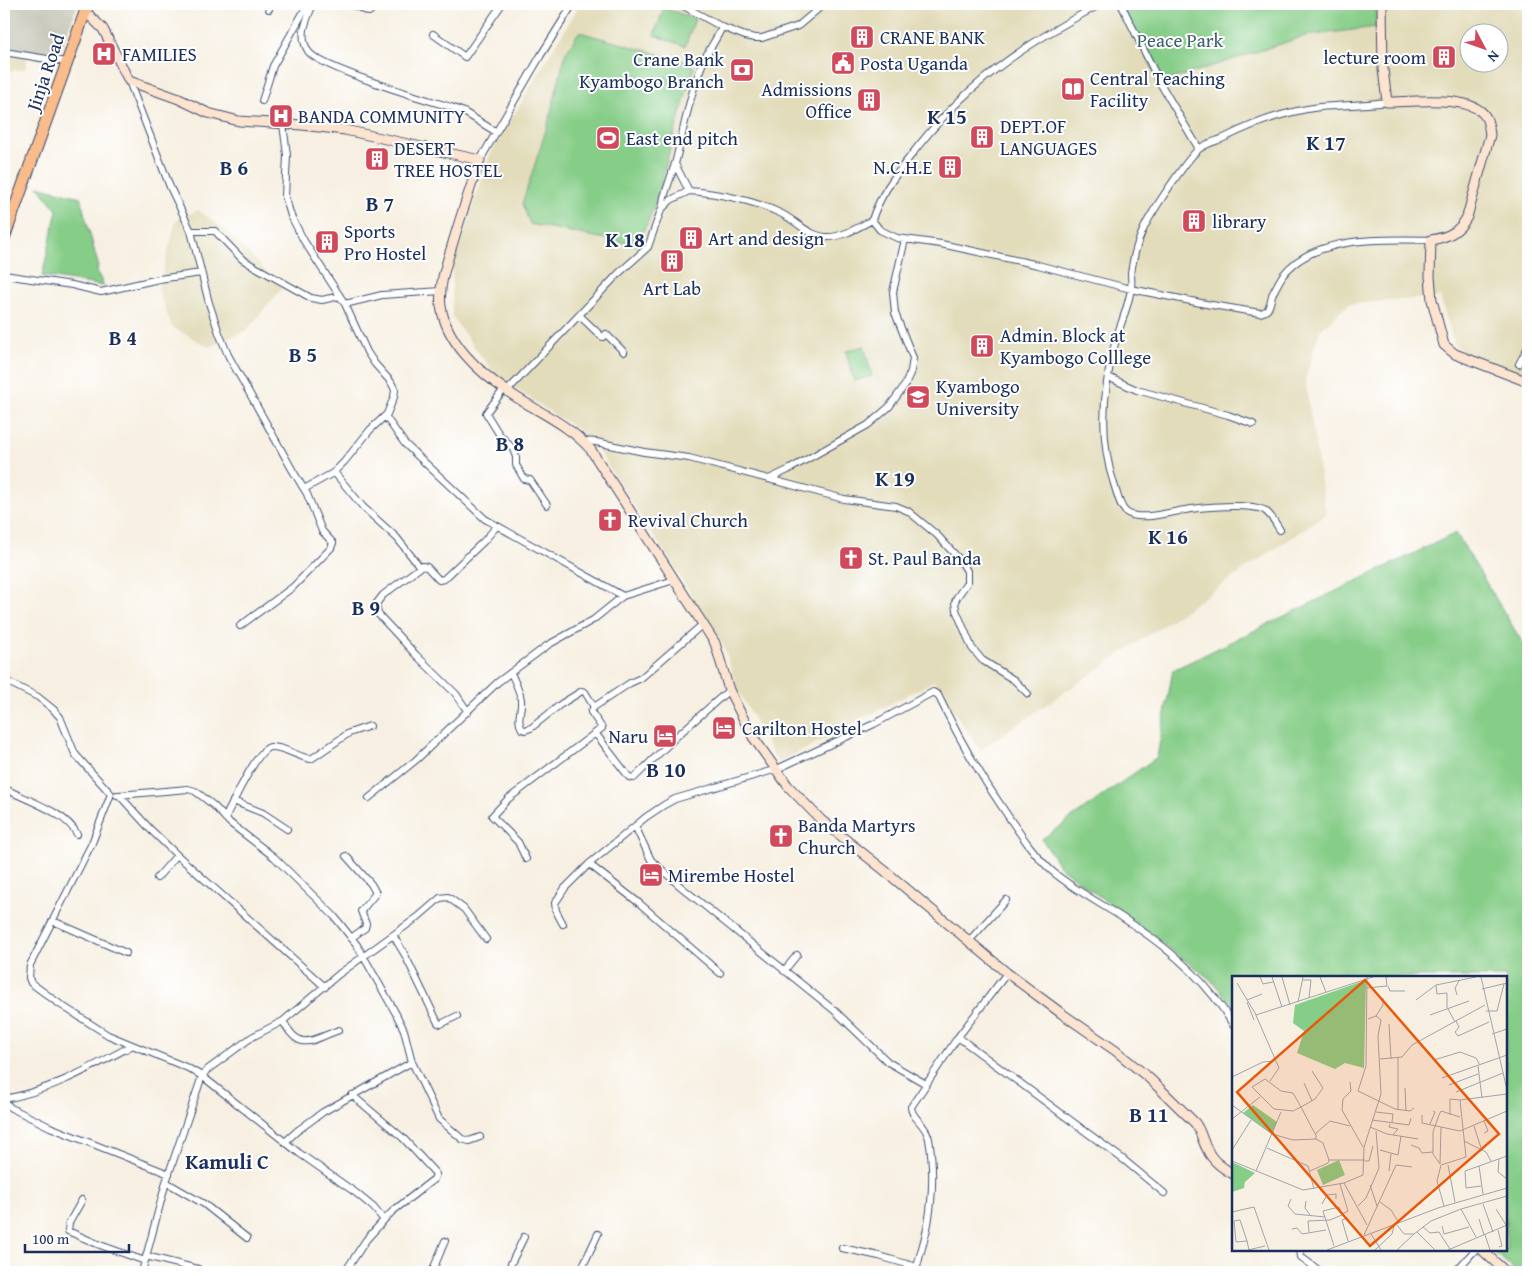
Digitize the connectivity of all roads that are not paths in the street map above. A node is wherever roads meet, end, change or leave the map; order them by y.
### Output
1 (308, 4) edge
2 (313, 4) edge
3 (351, 4) edge
4 (376, 4) edge
5 (502, 4) edge
6 (573, 4) edge
7 (680, 4) edge
8 (824, 4) edge
9 (1101, 4) edge
10 (1121, 4) edge
11 (1382, 4) edge
12 (87, 7) edge
13 (722, 28) junction
14 (433, 34) dead end
15 (4, 52) edge
16 (66, 62) junction
17 (129, 81) junction
18 (262, 101) dead end
19 (1387, 102) junction
20 (282, 124) junction
21 (496, 132) junction
22 (1199, 149) junction
23 (480, 160) junction
24 (676, 164) junction
25 (689, 192) junction
26 (661, 210) junction
27 (872, 220) junction
28 (191, 231) junction
29 (4, 238) edge
30 (905, 239) junction
31 (1431, 240) junction
32 (201, 273) junction
33 (4, 275) edge
34 (1131, 288) junction
35 (441, 291) junction
36 (340, 296) junction
37 (345, 304) junction
38 (579, 315) junction
39 (1528, 347) edge
40 (624, 352) dead end
41 (1519, 364) dead end
42 (1108, 377) junction
43 (1528, 382) edge
44 (506, 390) junction
45 (385, 416) junction
46 (1253, 424) dead end
47 (583, 441) junction
48 (334, 472) junction
49 (770, 479) junction
50 (304, 489) junction
51 (547, 505) dead end
52 (496, 527) junction
53 (1280, 530) dead end
54 (420, 567) junction
55 (674, 580) junction
56 (623, 596) junction
57 (703, 624) junction
58 (240, 626) dead end
59 (511, 673) junction
60 (4, 680) edge
61 (729, 690) junction
62 (1028, 694) dead end
63 (594, 707) junction
64 (468, 712) junction
65 (370, 726) dead end
66 (596, 734) junction
67 (776, 769) junction
68 (4, 788) edge
69 (110, 794) junction
70 (119, 795) junction
71 (369, 798) dead end
72 (234, 801) junction
73 (225, 818) junction
74 (635, 826) junction
75 (288, 829) dead end
76 (76, 834) dead end
77 (177, 856) junction
78 (346, 856) dead end
79 (526, 859) dead end
80 (589, 864) junction
81 (157, 878) dead end
82 (1006, 900) dead end
83 (53, 921) junction
84 (563, 924) dead end
85 (394, 935) junction
86 (351, 938) junction
87 (486, 939) dead end
88 (969, 941) junction
89 (126, 953) dead end
90 (797, 955) dead end
91 (364, 957) junction
92 (784, 971) junction
93 (720, 973) dead end
94 (1007, 973) junction
95 (325, 987) junction
96 (457, 1016) dead end
97 (283, 1021) junction
98 (1232, 1023) edge
99 (339, 1030) dead end
100 (958, 1037) junction
101 (131, 1046) junction
102 (412, 1062) junction
103 (202, 1076) junction
104 (926, 1084) junction
105 (352, 1095) junction
106 (4, 1100) edge
107 (480, 1137) dead end
108 (285, 1142) junction
109 (1232, 1173) edge
110 (169, 1174) junction
111 (166, 1182) junction
112 (1164, 1193) dead end
113 (82, 1200) dead end
114 (384, 1220) junction
115 (598, 1234) dead end
116 (524, 1237) dead end
117 (247, 1238) dead end
118 (445, 1241) dead end
119 (842, 1248) dead end
120 (1300, 1251) edge
121 (1474, 1251) edge
122 (1483, 1251) edge
123 (146, 1259) junction
124 (198, 1269) dead end
125 (916, 1270) edge
126 (142, 1272) edge
127 (346, 1272) edge
128 (432, 1272) edge
129 (507, 1272) edge
130 (580, 1272) edge
131 (745, 1272) edge
132 (758, 1272) edge
133 (1321, 1272) edge
134 (1455, 1272) edge
135 (1506, 1272) edge

1 - 18 street
2 - 21 street
3 - 4 street
5 - 14 street
6 - 21 street
7 - 13 street
8 - 13 street
9 - 27 street
10 - 22 street
11 - 19 street
12 - 16 highway, Jinja Road
12 - 17 street
13 - 24 street
15 - 16 street
16 - 29 highway, Jinja Road
17 - 20 street
17 - 28 street
19 - 22 street
19 - 31 street
20 - 23 street
20 - 36 street
21 - 23 street
22 - 34 street
23 - 35 street
24 - 25 street
24 - 26 street
25 - 26 street
25 - 27 street
26 - 38 street
27 - 30 street
28 - 32 street
28 - 36 street
30 - 34 street
30 - 49 street
31 - 34 street
31 - 43 street
32 - 33 street
32 - 50 street
34 - 42 street
35 - 37 street
35 - 44 street
36 - 37 street
37 - 45 street
38 - 40 street
38 - 44 street
39 - 41 street
42 - 46 street
42 - 53 street
44 - 47 street
44 - 51 street
45 - 48 street
45 - 52 street
47 - 49 street
47 - 55 street
48 - 50 street
48 - 54 street
49 - 62 street
50 - 58 street
52 - 54 street
52 - 56 street
54 - 64 street
55 - 56 street
55 - 57 street
56 - 59 street
57 - 61 street
57 - 63 street
59 - 63 street
59 - 64 street
60 - 69 street
61 - 66 street
61 - 67 street
63 - 66 street
64 - 71 street
65 - 72 street
66 - 79 street
67 - 74 street
67 - 88 street
67 - 98 street
68 - 76 street
69 - 70 street
69 - 83 street
70 - 73 street
70 - 77 street
72 - 73 street
72 - 75 street
73 - 86 street
74 - 80 street
74 - 92 street
77 - 81 street
77 - 95 street
78 - 86 street
80 - 84 street
80 - 93 street
82 - 88 street
83 - 89 street
83 - 101 street
85 - 87 street
85 - 91 street
85 - 96 street
86 - 91 street
88 - 94 street
90 - 92 street
91 - 95 street
91 - 102 street
92 - 104 street
94 - 100 street
94 - 109 street
95 - 97 street
97 - 99 street
97 - 103 street
100 - 104 street
100 - 112 street
101 - 103 street
101 - 106 street
102 - 105 street
102 - 107 street
103 - 108 street
103 - 110 street
104 - 125 street
105 - 108 street
105 - 114 street
106 - 110 street
108 - 114 street
110 - 111 street
111 - 117 street
111 - 123 street
113 - 123 street
114 - 127 street
115 - 130 street
116 - 129 street
118 - 128 street
119 - 125 street
120 - 133 street
121 - 134 street
122 - 135 street
123 - 124 street
123 - 126 street
131 - 132 street

